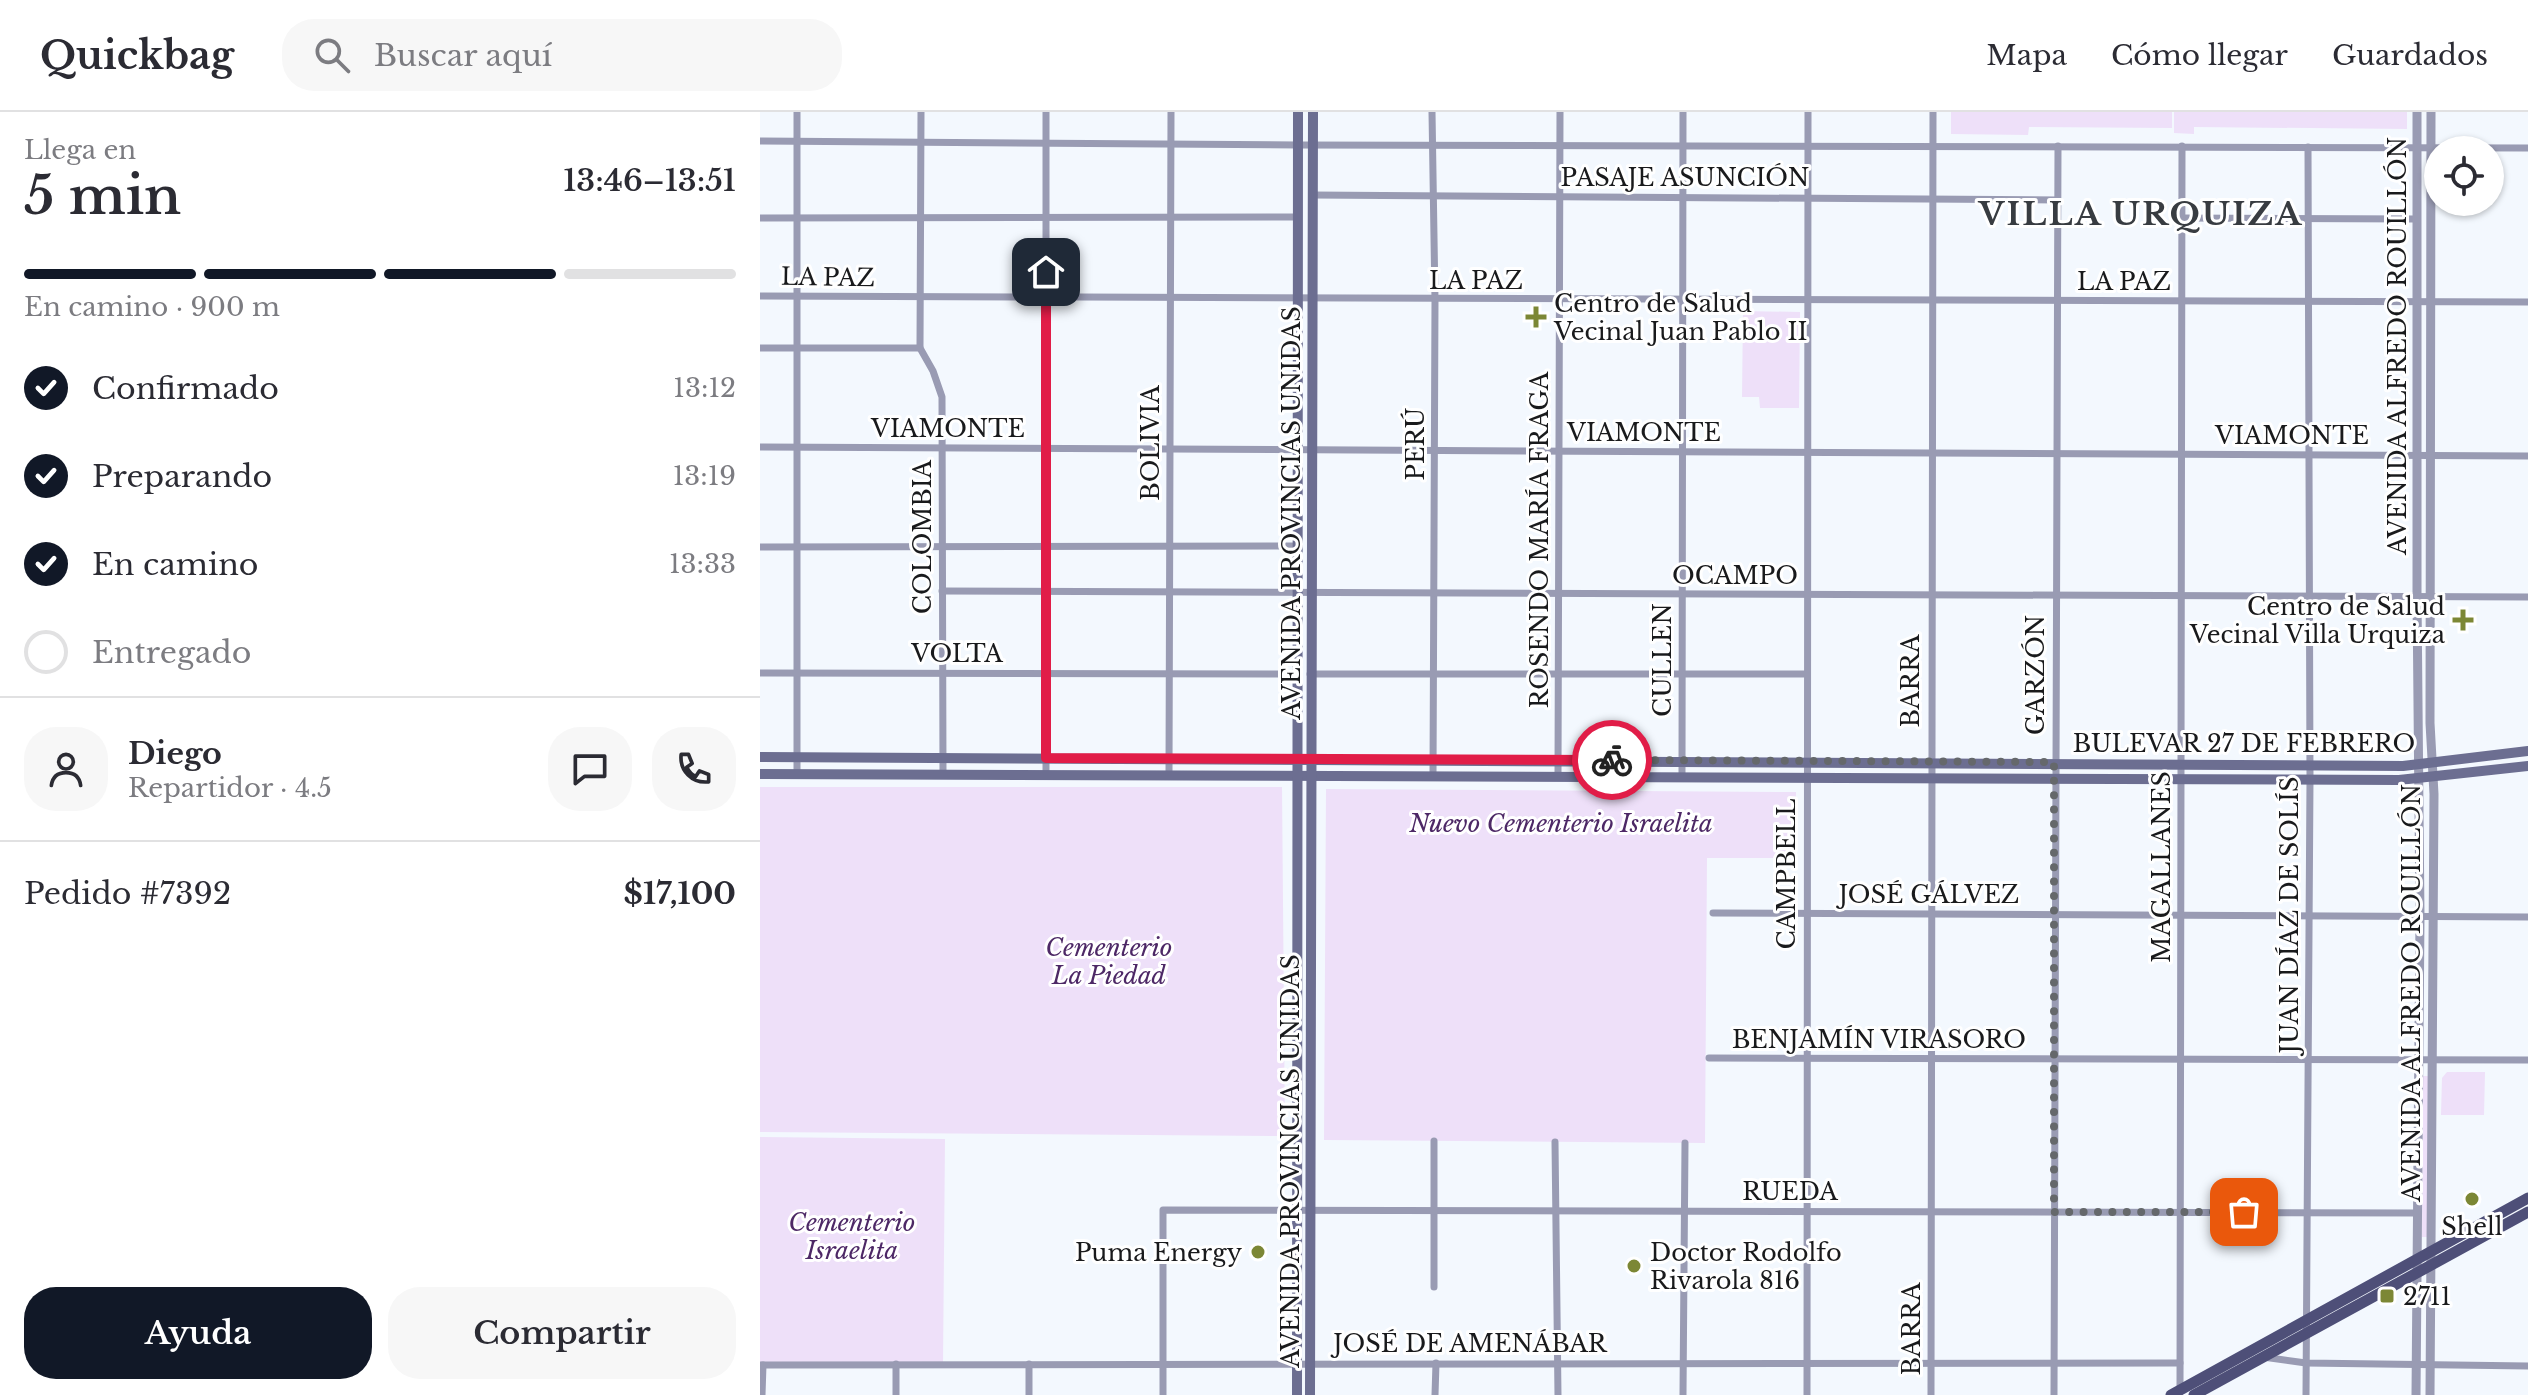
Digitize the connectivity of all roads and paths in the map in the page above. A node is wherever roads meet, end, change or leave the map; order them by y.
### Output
1 (797, 112) edge
2 (921, 112) edge
3 (1046, 112) edge
4 (1171, 112) edge
5 (1298, 112) edge
6 (1313, 112) edge
7 (1432, 112) edge
8 (1560, 112) edge
9 (1683, 112) edge
10 (1808, 112) edge
11 (1933, 112) edge
12 (2417, 112) edge
13 (2431, 112) edge
14 (2427, 136) edge
15 (760, 141) edge
16 (797, 141) junction
17 (921, 142) junction
18 (1046, 143) junction
19 (2424, 143) edge
20 (1171, 144) junction
21 (1298, 145) junction
22 (1313, 145) junction
23 (1432, 145) junction
24 (1560, 145) junction
25 (1682, 145) junction
26 (1808, 146) junction
27 (1932, 146) junction
28 (2058, 146) junction
29 (2182, 146) junction
30 (2308, 147) junction
31 (2424, 147) edge
32 (2504, 148) edge
33 (2528, 148) edge
34 (2424, 156) edge
35 (1312, 195) junction
36 (1433, 196) junction
37 (1559, 197) junction
38 (1682, 197) junction
39 (1808, 198) junction
40 (1932, 199) junction
41 (2058, 200) junction
42 (2428, 216) edge
43 (1171, 217) junction
44 (1298, 217) junction
45 (760, 218) edge
46 (797, 218) junction
47 (920, 218) junction
48 (1046, 218) junction
49 (2181, 218) junction
50 (2309, 219) junction
51 (2417, 219) junction
52 (760, 296) edge
53 (796, 297) junction
54 (921, 298) junction
55 (1046, 299) junction
56 (1171, 299) junction
57 (1298, 299) junction
58 (1312, 299) junction
59 (1435, 300) junction
60 (1559, 300) junction
61 (1682, 300) junction
62 (1808, 301) junction
63 (1932, 301) junction
64 (2057, 301) junction
65 (2181, 301) junction
66 (2309, 302) junction
67 (2417, 302) junction
68 (2432, 302) junction
69 (2528, 302) edge
70 (760, 348) edge
71 (797, 348) junction
72 (920, 348) junction
73 (760, 447) edge
74 (797, 447) junction
75 (942, 448) junction
76 (1046, 449) junction
77 (1170, 449) junction
78 (1298, 450) junction
79 (1311, 450) junction
80 (1435, 451) junction
81 (1559, 451) junction
82 (1682, 452) junction
83 (1807, 452) junction
84 (1931, 453) junction
85 (2056, 454) junction
86 (2181, 454) junction
87 (2309, 455) junction
88 (2418, 455) junction
89 (2432, 455) junction
90 (2528, 456) edge
91 (1170, 546) junction
92 (1298, 546) junction
93 (760, 547) edge
94 (797, 547) junction
95 (942, 547) junction
96 (1046, 547) junction
97 (942, 591) junction
98 (1046, 592) junction
99 (1169, 592) junction
100 (1298, 593) junction
101 (1311, 593) junction
102 (1434, 594) junction
103 (1559, 594) junction
104 (1682, 595) junction
105 (1807, 595) junction
106 (1930, 596) junction
107 (2056, 596) junction
108 (2181, 596) junction
109 (2309, 597) junction
110 (2417, 597) junction
111 (2430, 597) junction
112 (2528, 597) edge
113 (760, 673) edge
114 (797, 673) junction
115 (942, 673) junction
116 (1046, 673) junction
117 (1169, 674) junction
118 (1298, 674) junction
119 (1310, 674) junction
120 (1433, 674) junction
121 (1558, 674) junction
122 (1682, 674) junction
123 (1806, 674) junction
124 (2528, 751) edge
125 (760, 757) edge
126 (797, 757) junction
127 (943, 757) junction
128 (1046, 758) junction
129 (1169, 758) junction
130 (1298, 758) junction
131 (1310, 759) junction
132 (1433, 759) junction
133 (1558, 760) junction
134 (1682, 760) junction
135 (1806, 761) junction
136 (1930, 762) junction
137 (2054, 762) junction
138 (2181, 763) junction
139 (2310, 764) junction
140 (2431, 764) junction
141 (2418, 765) junction
142 (2528, 766) edge
143 (760, 774) edge
144 (797, 774) junction
145 (943, 774) junction
146 (1046, 774) junction
147 (1169, 775) junction
148 (1298, 775) junction
149 (1310, 775) junction
150 (1433, 776) junction
151 (1558, 776) junction
152 (1682, 777) junction
153 (1806, 777) junction
154 (2433, 777) junction
155 (1930, 778) junction
156 (2054, 778) junction
157 (2181, 778) junction
158 (2310, 779) junction
159 (2419, 779) junction
160 (1713, 913) dead end
161 (1806, 914) junction
162 (1932, 914) junction
163 (2054, 915) junction
164 (2181, 915) junction
165 (2309, 916) junction
166 (2420, 916) junction
167 (2433, 916) junction
168 (2528, 917) edge
169 (1709, 1058) dead end
170 (1806, 1059) junction
171 (1931, 1059) junction
172 (2054, 1059) junction
173 (2181, 1059) junction
174 (2308, 1060) junction
175 (2419, 1060) junction
176 (2432, 1060) junction
177 (2528, 1060) edge
178 (1434, 1141) dead end
179 (1555, 1142) dead end
180 (1685, 1143) dead end
181 (2528, 1198) edge
182 (1298, 1210) junction
183 (1311, 1210) junction
184 (1434, 1210) junction
185 (1556, 1211) junction
186 (1685, 1211) junction
187 (1806, 1211) junction
188 (1931, 1212) junction
189 (2054, 1212) junction
190 (2181, 1212) junction
191 (2528, 1212) edge
192 (2307, 1213) junction
193 (2417, 1213) junction
194 (2430, 1252) junction
195 (2416, 1260) junction
196 (2430, 1265) junction
197 (2416, 1273) junction
198 (1434, 1287) dead end
199 (2306, 1320) junction
200 (2306, 1334) junction
201 (2263, 1357) junction
202 (1310, 1362) junction
203 (1163, 1363) junction
204 (1297, 1363) junction
205 (1436, 1363) junction
206 (1558, 1363) junction
207 (1683, 1363) junction
208 (1807, 1363) junction
209 (1931, 1363) junction
210 (2054, 1363) junction
211 (2180, 1363) junction
212 (2306, 1363) junction
213 (896, 1364) junction
214 (1029, 1364) junction
215 (761, 1365) edge
216 (2416, 1365) junction
217 (2430, 1365) junction
218 (2528, 1366) edge
219 (2177, 1393) edge
220 (762, 1395) edge
221 (896, 1395) edge
222 (1029, 1395) edge
223 (1163, 1395) edge
224 (1297, 1395) edge
225 (1310, 1395) edge
226 (1435, 1395) edge
227 (1558, 1395) edge
228 (1683, 1395) edge
229 (1807, 1395) edge
230 (1931, 1395) edge
231 (2054, 1395) edge
232 (2194, 1395) edge
233 (2306, 1395) edge
234 (2416, 1395) edge
235 (2430, 1395) edge

1 - 16 street
2 - 17 street, COLOMBIA
3 - 18 street
4 - 20 street, BOLIVIA
5 - 21 main road, AVENIDA PROVINCIAS UNIDAS
6 - 22 main road, AVENIDA PROVINCIAS UNIDAS
7 - 23 street, PERÚ
8 - 24 street, ROSENDO MARÍA FRAGA
9 - 25 street, CULLEN
10 - 26 street, CAMPBELL
11 - 27 street, BARRA
12 - 19 street, AVENIDA ALFREDO ROUILLÓN
13 - 14 street, AVENIDA ALFREDO ROUILLÓN
15 - 16 street
16 - 17 street
16 - 46 street
17 - 18 street
17 - 47 street, COLOMBIA
18 - 20 street
18 - 48 street
20 - 21 street
20 - 43 street, BOLIVIA
21 - 22 street
21 - 44 main road, AVENIDA PROVINCIAS UNIDAS
22 - 23 street
22 - 35 main road, AVENIDA PROVINCIAS UNIDAS
23 - 24 street
23 - 36 street, PERÚ
24 - 25 street
24 - 37 street, ROSENDO MARÍA FRAGA
25 - 26 street
25 - 38 street, CULLEN
26 - 27 street
26 - 39 street, CAMPBELL
27 - 28 street
27 - 40 street, BARRA
28 - 29 street
28 - 41 street, GARZÓN
29 - 30 street
29 - 49 street, MAGALLANES
30 - 31 street
30 - 50 street, JUAN DÍAZ DE SOLÍS
32 - 33 street
34 - 51 street, AVENIDA ALFREDO ROUILLÓN
35 - 36 street, PASAJE ASUNCIÓN
35 - 58 main road, AVENIDA PROVINCIAS UNIDAS
36 - 37 street, PASAJE ASUNCIÓN
36 - 59 street, PERÚ
37 - 38 street, PASAJE ASUNCIÓN
37 - 60 street, ROSENDO MARÍA FRAGA
38 - 39 street, PASAJE ASUNCIÓN
38 - 61 street, CULLEN
39 - 40 street, PASAJE ASUNCIÓN
39 - 62 street, CAMPBELL
40 - 41 street, PASAJE ASUNCIÓN
40 - 63 street, BARRA
41 - 64 street, GARZÓN
42 - 68 street, AVENIDA ALFREDO ROUILLÓN
43 - 44 street
43 - 48 street
43 - 56 street, BOLIVIA
44 - 57 main road, AVENIDA PROVINCIAS UNIDAS
45 - 46 street
46 - 47 street
46 - 53 street
47 - 48 street
47 - 54 street, COLOMBIA
48 - 55 street
49 - 50 street
49 - 65 street, MAGALLANES
50 - 51 street
50 - 66 street, JUAN DÍAZ DE SOLÍS
51 - 67 street, AVENIDA ALFREDO ROUILLÓN
52 - 53 street, LA PAZ
53 - 54 street, LA PAZ
53 - 71 street
54 - 55 street, LA PAZ
54 - 72 street, COLOMBIA
55 - 56 street, LA PAZ
55 - 76 street
56 - 57 street, LA PAZ
56 - 77 street, BOLIVIA
57 - 58 street, LA PAZ
57 - 78 main road, AVENIDA PROVINCIAS UNIDAS
58 - 59 street, LA PAZ
58 - 79 main road, AVENIDA PROVINCIAS UNIDAS
59 - 60 street, LA PAZ
59 - 80 street, PERÚ
60 - 61 street, LA PAZ
60 - 81 street, ROSENDO MARÍA FRAGA
61 - 62 street, LA PAZ
61 - 82 street, CULLEN
62 - 63 street, LA PAZ
62 - 83 street, CAMPBELL
63 - 64 street, LA PAZ
63 - 84 street, BARRA
64 - 65 street, LA PAZ
64 - 85 street, GARZÓN
65 - 66 street, LA PAZ
65 - 86 street, MAGALLANES
66 - 67 street, LA PAZ
66 - 87 street, JUAN DÍAZ DE SOLÍS
67 - 68 street, LA PAZ
67 - 88 street, AVENIDA ALFREDO ROUILLÓN
68 - 69 street, LA PAZ
68 - 89 street, AVENIDA ALFREDO ROUILLÓN
70 - 71 street
71 - 72 street
71 - 74 street
72 - 75 street, COLOMBIA
73 - 74 street, VIAMONTE
74 - 75 street, VIAMONTE
74 - 94 street
75 - 76 street, VIAMONTE
75 - 95 street, COLOMBIA
76 - 77 street, VIAMONTE
76 - 96 street
77 - 78 street, VIAMONTE
77 - 91 street, BOLIVIA
78 - 79 street, VIAMONTE
78 - 92 main road, AVENIDA PROVINCIAS UNIDAS
79 - 80 street, VIAMONTE
79 - 101 main road, AVENIDA PROVINCIAS UNIDAS
80 - 81 street, VIAMONTE
80 - 102 street, PERÚ
81 - 82 street, VIAMONTE
81 - 103 street, ROSENDO MARÍA FRAGA
82 - 83 street, VIAMONTE
82 - 104 street, CULLEN
83 - 84 street, VIAMONTE
83 - 105 street, CAMPBELL
84 - 85 street, VIAMONTE
84 - 106 street, BARRA
85 - 86 street, VIAMONTE
85 - 107 street, GARZÓN
86 - 87 street, VIAMONTE
86 - 108 street, MAGALLANES
87 - 88 street, VIAMONTE
87 - 109 street, JUAN DÍAZ DE SOLÍS
88 - 89 street, VIAMONTE
88 - 110 street, AVENIDA ALFREDO ROUILLÓN
89 - 90 street, VIAMONTE
89 - 111 street, AVENIDA ALFREDO ROUILLÓN
91 - 92 street
91 - 96 street
91 - 99 street, BOLIVIA
92 - 100 main road, AVENIDA PROVINCIAS UNIDAS
93 - 94 street
94 - 95 street
94 - 114 street
95 - 96 street
95 - 97 street, COLOMBIA
96 - 98 street
97 - 98 street, OCAMPO
97 - 115 street, COLOMBIA
98 - 99 street, OCAMPO
98 - 116 street
99 - 100 street, OCAMPO
99 - 117 street, BOLIVIA
100 - 101 street, OCAMPO
100 - 118 main road, AVENIDA PROVINCIAS UNIDAS
101 - 102 street, OCAMPO
101 - 119 main road, AVENIDA PROVINCIAS UNIDAS
102 - 103 street, OCAMPO
102 - 120 street, PERÚ
103 - 104 street, OCAMPO
103 - 121 street, ROSENDO MARÍA FRAGA
104 - 105 street, OCAMPO
104 - 122 street, CULLEN
105 - 106 street, OCAMPO
105 - 123 street, CAMPBELL
106 - 107 street, OCAMPO
106 - 136 street, BARRA
107 - 108 street, OCAMPO
107 - 137 street, GARZÓN
108 - 109 street, OCAMPO
108 - 138 street, MAGALLANES
109 - 110 street, OCAMPO
109 - 139 street, JUAN DÍAZ DE SOLÍS
110 - 111 street, OCAMPO
110 - 141 street, AVENIDA ALFREDO ROUILLÓN
111 - 112 street, OCAMPO
111 - 140 street, AVENIDA ALFREDO ROUILLÓN
113 - 114 street, VOLTA
114 - 115 street, VOLTA
114 - 126 street
115 - 116 street, VOLTA
115 - 127 street, COLOMBIA
116 - 117 street, VOLTA
116 - 128 street
117 - 118 street, VOLTA
117 - 129 street, BOLIVIA
118 - 130 main road, AVENIDA PROVINCIAS UNIDAS
119 - 120 street
119 - 131 main road, AVENIDA PROVINCIAS UNIDAS
120 - 121 street
120 - 132 street, PERÚ
121 - 122 street
121 - 133 street, ROSENDO MARÍA FRAGA
122 - 123 street
122 - 134 street, CULLEN
123 - 135 street, CAMPBELL
124 - 140 main road, BULEVAR 27 DE FEBRERO
125 - 126 main road, BULEVAR 27 DE FEBRERO
126 - 127 main road, BULEVAR 27 DE FEBRERO
126 - 144 street
127 - 128 main road, BULEVAR 27 DE FEBRERO
127 - 145 street, COLOMBIA
128 - 129 main road, BULEVAR 27 DE FEBRERO
128 - 146 street
129 - 130 main road, BULEVAR 27 DE FEBRERO
129 - 147 street, BOLIVIA
130 - 131 main road, BULEVAR 27 DE FEBRERO
130 - 148 main road, AVENIDA PROVINCIAS UNIDAS
131 - 132 main road, BULEVAR 27 DE FEBRERO
131 - 149 main road, AVENIDA PROVINCIAS UNIDAS
132 - 133 main road, BULEVAR 27 DE FEBRERO
132 - 150 street, PERÚ
133 - 134 main road, BULEVAR 27 DE FEBRERO
133 - 151 street, ROSENDO MARÍA FRAGA
134 - 135 main road, BULEVAR 27 DE FEBRERO
134 - 152 street, CULLEN
135 - 136 main road, BULEVAR 27 DE FEBRERO
135 - 153 street, CAMPBELL
136 - 137 main road, BULEVAR 27 DE FEBRERO
136 - 155 street, BARRA
137 - 138 main road, BULEVAR 27 DE FEBRERO
137 - 156 street, GARZÓN
138 - 139 main road, BULEVAR 27 DE FEBRERO
138 - 157 street, MAGALLANES
139 - 141 main road, BULEVAR 27 DE FEBRERO
139 - 158 street, JUAN DÍAZ DE SOLÍS
140 - 141 main road, BULEVAR 27 DE FEBRERO
140 - 154 street, AVENIDA ALFREDO ROUILLÓN
141 - 159 street, AVENIDA ALFREDO ROUILLÓN
142 - 154 main road, BULEVAR 27 DE FEBRERO
143 - 144 main road, BULEVAR 27 DE FEBRERO
144 - 145 main road, BULEVAR 27 DE FEBRERO
145 - 146 main road, BULEVAR 27 DE FEBRERO
146 - 147 main road, BULEVAR 27 DE FEBRERO
147 - 148 main road, BULEVAR 27 DE FEBRERO
148 - 149 main road, BULEVAR 27 DE FEBRERO
148 - 182 main road, AVENIDA PROVINCIAS UNIDAS
149 - 150 main road, BULEVAR 27 DE FEBRERO
149 - 183 main road, AVENIDA PROVINCIAS UNIDAS
150 - 151 main road, BULEVAR 27 DE FEBRERO
151 - 152 main road, BULEVAR 27 DE FEBRERO
152 - 153 main road, BULEVAR 27 DE FEBRERO
153 - 155 main road, BULEVAR 27 DE FEBRERO
153 - 161 street, CAMPBELL
154 - 159 main road, BULEVAR 27 DE FEBRERO
154 - 167 street, AVENIDA ALFREDO ROUILLÓN
155 - 156 main road, BULEVAR 27 DE FEBRERO
155 - 162 street, BARRA
156 - 157 main road, BULEVAR 27 DE FEBRERO
156 - 163 street, GARZÓN
157 - 158 main road, BULEVAR 27 DE FEBRERO
157 - 164 street, MAGALLANES
158 - 159 main road, BULEVAR 27 DE FEBRERO
158 - 165 street, JUAN DÍAZ DE SOLÍS
159 - 166 street, AVENIDA ALFREDO ROUILLÓN
160 - 161 street, JOSÉ GÁLVEZ
161 - 162 street, JOSÉ GÁLVEZ
161 - 170 street, CAMPBELL
162 - 163 street, JOSÉ GÁLVEZ
162 - 171 street, BARRA
163 - 164 street, JOSÉ GÁLVEZ
163 - 172 street, GARZÓN
164 - 165 street, JOSÉ GÁLVEZ
164 - 173 street, MAGALLANES
165 - 166 street, JOSÉ GÁLVEZ
165 - 174 street, JUAN DÍAZ DE SOLÍS
166 - 167 street, JOSÉ GÁLVEZ
166 - 175 street, AVENIDA ALFREDO ROUILLÓN
167 - 168 street, JOSÉ GÁLVEZ
167 - 176 street, AVENIDA ALFREDO ROUILLÓN
169 - 170 street, BENJAMÍN VIRASORO
170 - 171 street, BENJAMÍN VIRASORO
170 - 187 street, CAMPBELL
171 - 172 street, BENJAMÍN VIRASORO
171 - 188 street, BARRA
172 - 173 street, BENJAMÍN VIRASORO
172 - 189 street, GARZÓN
173 - 174 street, BENJAMÍN VIRASORO
173 - 190 street, MAGALLANES
174 - 175 street, BENJAMÍN VIRASORO
174 - 192 street, JUAN DÍAZ DE SOLÍS
175 - 176 street, BENJAMÍN VIRASORO
175 - 193 street, AVENIDA ALFREDO ROUILLÓN
176 - 177 street, BENJAMÍN VIRASORO
176 - 194 street, AVENIDA ALFREDO ROUILLÓN
178 - 184 street
179 - 185 street
180 - 186 street
181 - 194 main road
182 - 183 street, RUEDA
182 - 203 street, RUEDA
182 - 204 main road, AVENIDA PROVINCIAS UNIDAS
183 - 184 street, RUEDA
183 - 202 main road, AVENIDA PROVINCIAS UNIDAS
184 - 185 street, RUEDA
184 - 198 street
185 - 186 street, RUEDA
185 - 206 street
186 - 187 street, RUEDA
186 - 207 street
187 - 188 street, RUEDA
187 - 208 street, CAMPBELL
188 - 189 street, RUEDA
188 - 209 street, BARRA
189 - 190 street, RUEDA
189 - 210 street, GARZÓN
190 - 192 street, RUEDA
190 - 211 street, MAGALLANES
191 - 196 main road
192 - 193 street, RUEDA
192 - 199 street, JUAN DÍAZ DE SOLÍS
193 - 195 street, AVENIDA ALFREDO ROUILLÓN
194 - 195 main road
194 - 196 street, AVENIDA ALFREDO ROUILLÓN
195 - 197 street, AVENIDA ALFREDO ROUILLÓN
195 - 199 main road
196 - 197 main road
196 - 217 street, AVENIDA ALFREDO ROUILLÓN
197 - 200 main road
197 - 216 street, AVENIDA ALFREDO ROUILLÓN
199 - 200 street, JUAN DÍAZ DE SOLÍS
199 - 219 main road
200 - 201 main road
200 - 212 street, JUAN DÍAZ DE SOLÍS
201 - 212 street
201 - 232 main road
202 - 204 street, JOSÉ DE AMENÁBAR
202 - 205 street, JOSÉ DE AMENÁBAR
202 - 225 main road, AVENIDA PROVINCIAS UNIDAS
203 - 204 street, JOSÉ DE AMENÁBAR
203 - 214 street, JOSÉ DE AMENÁBAR
203 - 223 street
204 - 224 main road, AVENIDA PROVINCIAS UNIDAS
205 - 206 street, JOSÉ DE AMENÁBAR
205 - 226 street
206 - 207 street, JOSÉ DE AMENÁBAR
206 - 227 street
207 - 208 street, JOSÉ DE AMENÁBAR
207 - 228 street
208 - 209 street, JOSÉ DE AMENÁBAR
208 - 229 street, CAMPBELL
209 - 210 street, JOSÉ DE AMENÁBAR
209 - 230 street, BARRA
210 - 211 street, JOSÉ DE AMENÁBAR
210 - 231 street, GARZÓN
211 - 219 street, MAGALLANES
212 - 216 street
212 - 233 street, JUAN DÍAZ DE SOLÍS
213 - 214 street, JOSÉ DE AMENÁBAR
213 - 215 street, JOSÉ DE AMENÁBAR
213 - 221 street
214 - 222 street
215 - 220 street
216 - 217 street
216 - 234 street, AVENIDA ALFREDO ROUILLÓN
217 - 218 street
217 - 235 street, AVENIDA ALFREDO ROUILLÓN

